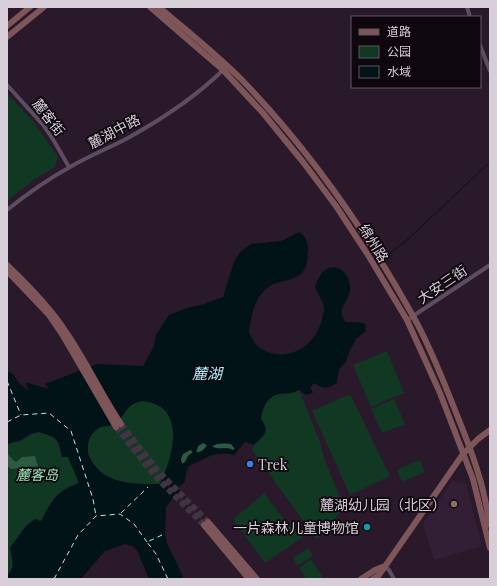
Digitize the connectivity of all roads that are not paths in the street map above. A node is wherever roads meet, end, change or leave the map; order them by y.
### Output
1 (30, 7) edge
2 (44, 7) edge
3 (150, 7) edge
4 (159, 7) edge
5 (7, 26) edge
6 (7, 37) edge
7 (481, 48) edge
8 (225, 68) junction
9 (490, 71) edge
10 (7, 85) edge
11 (69, 167) junction
12 (7, 210) edge
13 (7, 265) edge
14 (490, 265) edge
15 (7, 271) edge
16 (413, 316) junction
17 (407, 320) junction
18 (76, 354) junction
19 (118, 426) tunnel mouth
20 (490, 430) edge
21 (470, 447) junction
22 (463, 454) junction
23 (490, 525) edge
24 (490, 548) edge
25 (385, 566) junction
26 (249, 579) edge
27 (257, 579) edge
28 (361, 579) edge
29 (373, 579) edge
30 (394, 579) edge

1 - 5 main road
2 - 6 main road
3 - 8 main road, 绵州路
4 - 8 main road, 绵州路
7 - 9 street
8 - 11 street, 麓湖中路
8 - 16 main road, 绵州路
8 - 17 main road, 绵州路
10 - 11 street, 麓客街
11 - 12 street, 麓湖中路
13 - 18 main road
14 - 16 street, 大安三街
15 - 18 main road
16 - 17 street, 大安三街
16 - 21 main road, 绵州路
17 - 22 main road, 绵州路
18 - 19 main road
20 - 21 main road
21 - 22 main road
21 - 23 main road, 绵州路
22 - 24 main road, 绵州路
22 - 25 main road
25 - 28 main road
25 - 29 main road
25 - 30 street
26 - 27 main road

